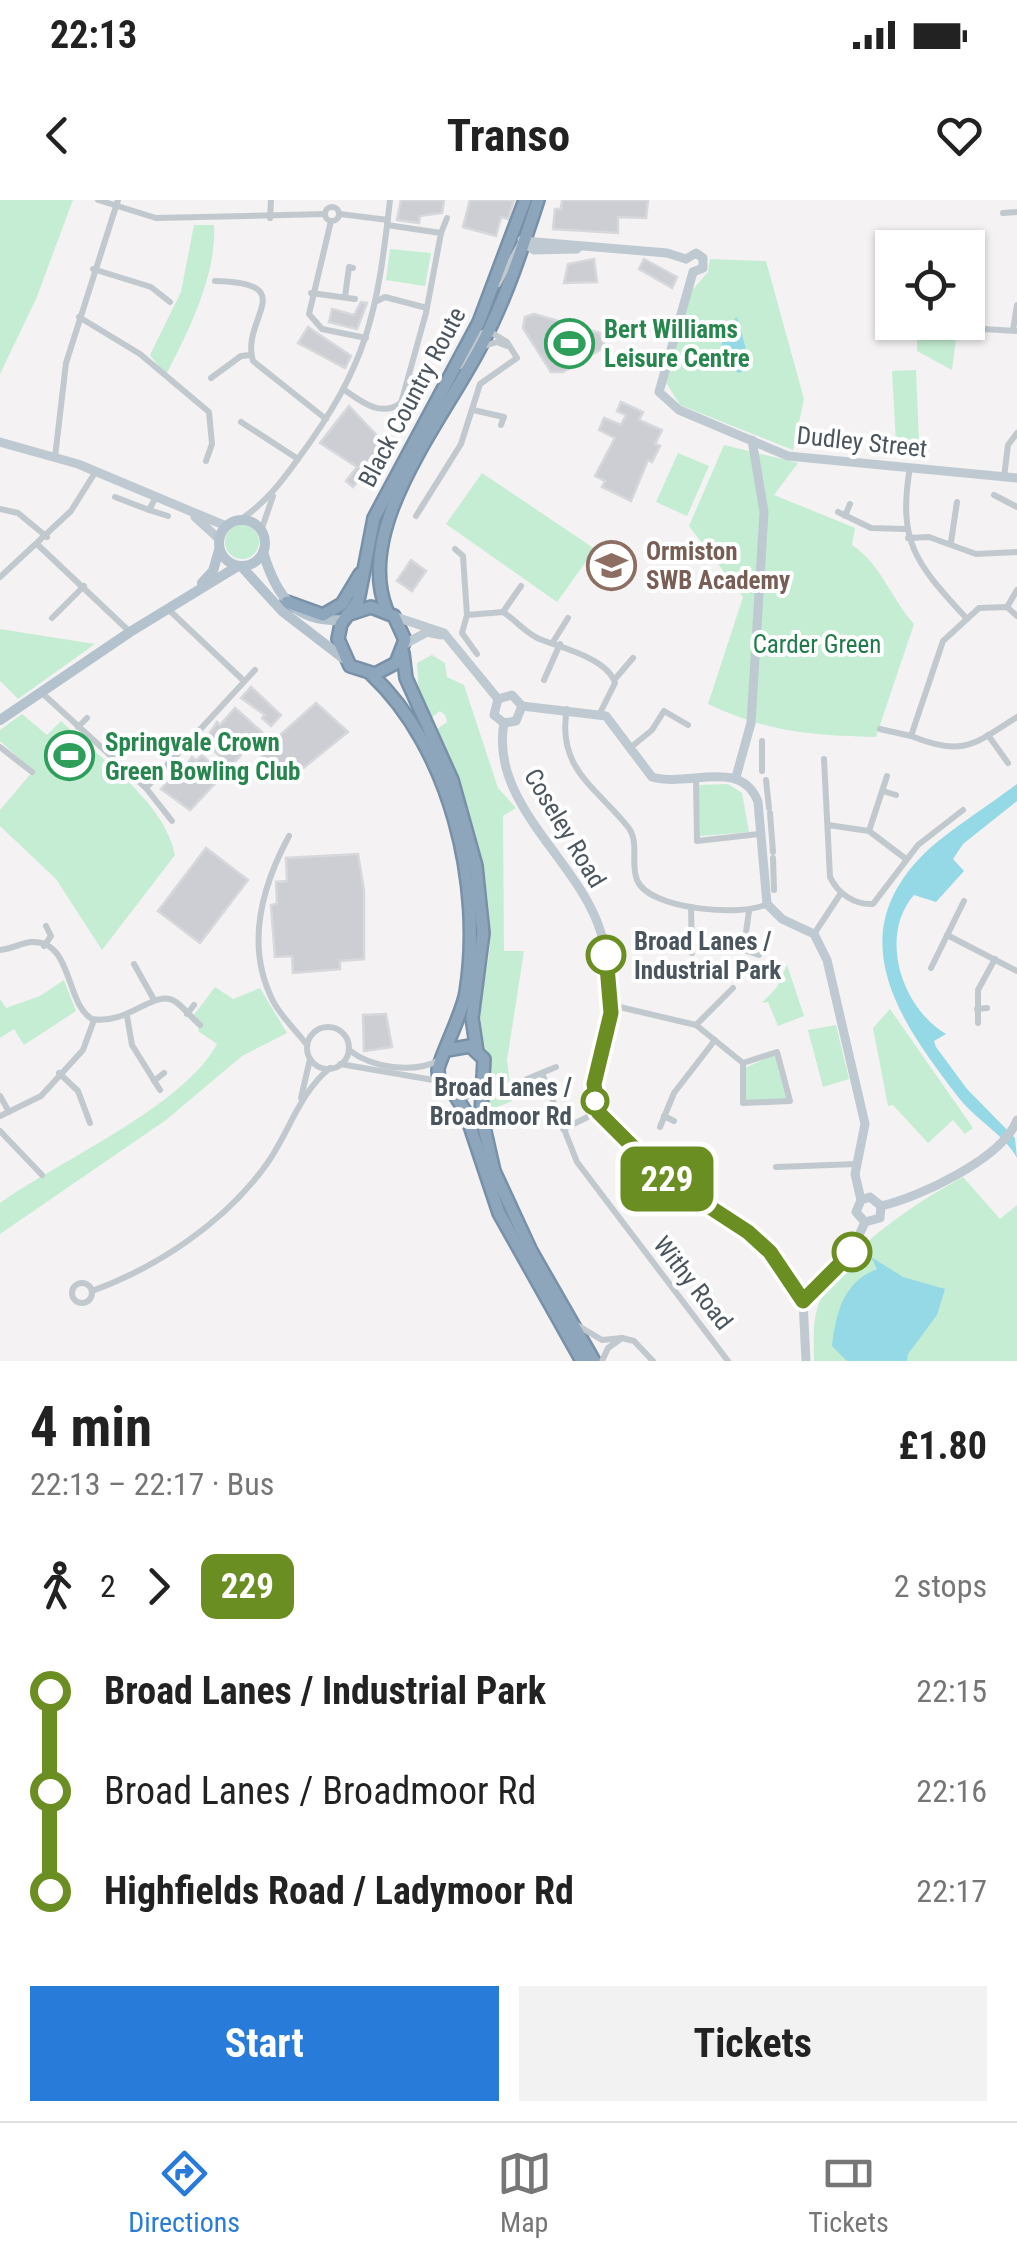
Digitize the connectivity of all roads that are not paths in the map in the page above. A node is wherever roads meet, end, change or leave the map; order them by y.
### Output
1 (98, 200) edge
2 (270, 200) edge
3 (390, 200) edge
4 (524, 200) edge
5 (538, 200) edge
6 (332, 203) edge
7 (115, 204) edge
8 (1003, 212) dead end
9 (1017, 212) edge
10 (340, 214) junction
11 (270, 218) junction
12 (328, 218) junction
13 (447, 218) dead end
14 (388, 223) junction
15 (515, 229) junction
16 (440, 233) junction
17 (524, 241) junction
18 (604, 248) junction
19 (686, 259) junction
20 (516, 265) junction
21 (353, 268) dead end
22 (93, 269) junction
23 (693, 272) junction
24 (216, 281) dead end
25 (493, 289) junction
26 (312, 293) junction
27 (345, 297) junction
28 (355, 298) dead end
29 (377, 301) junction
30 (170, 302) dead end
31 (1017, 305) edge
32 (427, 308) junction
33 (79, 317) junction
34 (985, 329) edge
35 (489, 331) junction
36 (1015, 331) edge
37 (366, 338) junction
38 (481, 347) junction
39 (512, 349) junction
40 (466, 353) junction
41 (252, 355) junction
42 (211, 378) dead end
43 (346, 392) junction
44 (473, 410) junction
45 (326, 419) junction
46 (241, 422) dead end
47 (501, 425) dead end
48 (1017, 432) edge
49 (752, 440) junction
50 (0, 442) edge
51 (55, 458) junction
52 (298, 459) junction
53 (206, 460) dead end
54 (910, 468) junction
55 (96, 471) junction
56 (1004, 477) junction
57 (1017, 478) edge
58 (273, 494) junction
59 (994, 495) dead end
60 (156, 496) junction
61 (115, 497) dead end
62 (956, 502) dead end
63 (850, 504) dead end
64 (1017, 507) edge
65 (0, 509) edge
66 (149, 510) junction
67 (190, 512) junction
68 (168, 516) dead end
69 (416, 516) dead end
70 (240, 520) junction
71 (226, 526) junction
72 (905, 529) junction
73 (261, 531) junction
74 (46, 537) junction
75 (908, 538) junction
76 (951, 542) junction
77 (219, 544) junction
78 (38, 546) junction
79 (454, 550) dead end
80 (263, 552) junction
81 (1017, 552) edge
82 (240, 566) junction
83 (362, 570) junction
84 (0, 576) edge
85 (84, 586) junction
86 (521, 586) dead end
87 (1017, 590) edge
88 (191, 594) junction
89 (287, 602) junction
90 (1007, 607) junction
91 (167, 608) junction
92 (503, 612) junction
93 (392, 614) junction
94 (467, 616) junction
95 (1017, 616) edge
96 (345, 617) junction
97 (52, 618) dead end
98 (568, 618) dead end
99 (966, 619) junction
100 (130, 632) junction
101 (448, 637) junction
102 (556, 643) junction
103 (404, 648) junction
104 (477, 654) dead end
105 (343, 658) junction
106 (633, 658) dead end
107 (255, 670) dead end
108 (371, 674) junction
109 (615, 679) junction
110 (244, 680) junction
111 (544, 680) dead end
112 (42, 694) junction
113 (498, 699) junction
114 (522, 706) junction
115 (568, 708) junction
116 (600, 713) junction
117 (1017, 717) edge
118 (87, 718) dead end
119 (0, 720) edge
120 (504, 724) junction
121 (688, 724) dead end
122 (78, 728) junction
123 (880, 729) dead end
124 (988, 735) junction
125 (911, 736) junction
126 (748, 743) junction
127 (0, 747) edge
128 (630, 748) junction
129 (1008, 763) dead end
130 (838, 767) dead end
131 (32, 772) dead end
132 (887, 776) dead end
133 (736, 777) junction
134 (696, 778) junction
135 (146, 788) junction
136 (882, 791) junction
137 (767, 792) junction
138 (755, 796) junction
139 (896, 796) dead end
140 (963, 810) dead end
141 (172, 821) dead end
142 (828, 824) junction
143 (771, 828) junction
144 (759, 831) junction
145 (869, 831) junction
146 (288, 836) dead end
147 (906, 859) junction
148 (774, 875) junction
149 (762, 876) junction
150 (774, 890) dead end
151 (840, 893) junction
152 (964, 901) dead end
153 (767, 904) junction
154 (691, 908) junction
155 (749, 911) junction
156 (46, 926) dead end
157 (814, 934) junction
158 (947, 935) junction
159 (51, 936) junction
160 (61, 936) dead end
161 (44, 946) junction
162 (0, 950) edge
163 (692, 953) dead end
164 (759, 955) dead end
165 (994, 959) junction
166 (134, 964) dead end
167 (930, 968) dead end
168 (1017, 971) edge
169 (733, 988) dead end
170 (153, 998) junction
171 (194, 1005) dead end
172 (611, 1006) junction
173 (987, 1008) dead end
174 (977, 1009) junction
175 (187, 1014) junction
176 (127, 1016) junction
177 (94, 1020) junction
178 (978, 1023) dead end
179 (696, 1024) junction
180 (200, 1025) dead end
181 (293, 1026) junction
182 (316, 1030) junction
183 (715, 1040) junction
184 (307, 1045) junction
185 (348, 1049) junction
186 (478, 1051) junction
187 (443, 1055) junction
188 (310, 1060) junction
189 (743, 1063) junction
190 (340, 1064) junction
191 (556, 1067) dead end
192 (330, 1068) junction
193 (59, 1073) junction
194 (542, 1073) junction
195 (164, 1074) dead end
196 (527, 1079) dead end
197 (154, 1081) junction
198 (440, 1081) junction
199 (482, 1083) junction
200 (160, 1090) dead end
201 (453, 1092) junction
202 (0, 1096) edge
203 (298, 1108) junction
204 (9, 1112) junction
205 (598, 1112) junction
206 (0, 1116) edge
207 (664, 1116) junction
208 (674, 1121) dead end
209 (90, 1123) dead end
210 (660, 1127) dead end
211 (1015, 1127) edge
212 (562, 1128) junction
213 (0, 1132) edge
214 (44, 1156) dead end
215 (35, 1164) junction
216 (857, 1164) junction
217 (776, 1167) dead end
218 (42, 1175) dead end
219 (861, 1200) junction
220 (881, 1206) junction
221 (865, 1222) junction
222 (92, 1291) dead end
223 (803, 1301) junction
224 (576, 1324) junction
225 (622, 1338) junction
226 (582, 1361) edge
227 (594, 1361) edge
228 (602, 1361) edge
229 (652, 1361) edge
230 (728, 1361) edge
231 (806, 1361) edge

1 - 7 street
2 - 11 street
3 - 14 street
4 - 15 highway, Black Country Route
5 - 17 highway, Black Country Route
6 - 10 street
6 - 12 street
7 - 11 street
7 - 22 street
8 - 9 street
10 - 12 street
10 - 14 street
11 - 12 street
12 - 26 street
13 - 16 street
14 - 16 street
14 - 29 street
15 - 17 street
15 - 25 highway, Black Country Route
16 - 32 street
17 - 18 street
17 - 20 highway, Black Country Route
17 - 25 street
18 - 19 street
18 - 20 street
19 - 23 street
19 - 23 street
20 - 35 highway, Black Country Route
21 - 27 street
22 - 30 street
22 - 33 street
23 - 49 street, Dudley Street
24 - 41 street
25 - 40 highway, Black Country Route
26 - 27 street
26 - 37 street
27 - 28 street
29 - 32 street
29 - 37 street
31 - 36 street
32 - 43 street
33 - 51 street
33 - 53 street
34 - 36 street
35 - 38 highway, Black Country Route
35 - 39 street
35 - 40 street
37 - 43 street
38 - 39 street
38 - 40 street
38 - 93 highway, Black Country Route
39 - 44 street
40 - 83 highway, Black Country Route
41 - 42 street
41 - 45 street
43 - 45 street
44 - 47 street
44 - 69 street
45 - 52 street
46 - 52 street
48 - 56 street
49 - 54 street, Dudley Street
49 - 126 street
50 - 51 street
51 - 55 street
52 - 58 street
54 - 56 street, Dudley Street
54 - 72 street
55 - 60 street
55 - 74 street
56 - 57 street, Dudley Street
58 - 70 street
58 - 73 street
59 - 64 street
60 - 66 street
60 - 67 street
61 - 66 street
62 - 76 street
63 - 72 street
65 - 74 street
66 - 68 street
67 - 71 street
67 - 77 street
70 - 71 main road
70 - 73 main road
71 - 77 main road
72 - 75 street
73 - 80 main road
74 - 78 street
75 - 76 street
75 - 99 street
76 - 81 street
77 - 82 main road
77 - 88 main road
78 - 84 street
78 - 85 street
79 - 94 street
80 - 82 main road
80 - 89 main road
82 - 88 main road
82 - 105 main road
83 - 89 highway
83 - 96 highway, Black Country Route
85 - 97 street
85 - 100 street
86 - 92 street
87 - 90 street
88 - 91 main road
89 - 96 main road
90 - 95 street
90 - 99 street
91 - 100 main road
91 - 110 street
92 - 94 street
92 - 102 street
93 - 96 highway
93 - 101 street
93 - 103 highway
94 - 104 street
96 - 105 highway
98 - 102 street
99 - 125 street
100 - 112 main road
101 - 103 street
101 - 113 street
102 - 109 street
102 - 111 street
103 - 108 highway
103 - 186 highway
105 - 108 highway
106 - 109 street
107 - 110 street
108 - 187 highway
109 - 116 street
110 - 135 street
112 - 119 main road
112 - 122 street
113 - 114 street
113 - 120 street
114 - 115 street
114 - 120 street
115 - 116 street
115 - 154 street
116 - 128 street
117 - 124 street
118 - 122 street
120 - 172 street, Coseley Road
121 - 128 street
122 - 135 street
123 - 125 street
124 - 125 street
124 - 129 street
126 - 133 street
126 - 137 street
127 - 131 street
128 - 134 street
130 - 142 street
132 - 136 street
133 - 134 street
133 - 138 street
134 - 144 street
135 - 141 street
136 - 139 street
136 - 145 street
137 - 138 street
137 - 143 street
138 - 144 street
140 - 147 street
142 - 145 street
142 - 151 street
143 - 144 street
143 - 148 street
144 - 149 street
145 - 147 street
146 - 181 street
147 - 151 street
148 - 149 street
148 - 150 street
149 - 153 street
151 - 157 street
152 - 158 street
153 - 155 street
153 - 157 street
154 - 155 street
154 - 163 street
155 - 164 street
156 - 159 street
157 - 216 street
158 - 165 street
158 - 167 street
159 - 160 street
159 - 161 street
161 - 162 street
161 - 177 street
165 - 168 street
165 - 174 street
166 - 170 street
169 - 179 street
170 - 175 street
170 - 176 street
171 - 175 street
172 - 179 street
172 - 205 street, Coseley Road
173 - 174 street
174 - 178 street
175 - 180 street
176 - 177 street
176 - 197 street
177 - 193 street
179 - 183 street
181 - 182 street
181 - 184 street
182 - 184 street
182 - 185 street
183 - 189 street
183 - 207 street
184 - 188 street
185 - 187 street
185 - 190 street
186 - 187 highway
186 - 199 highway
187 - 198 highway
188 - 192 street
188 - 203 street
189 - 189 street
190 - 192 street
190 - 198 street
191 - 194 street
192 - 203 street
193 - 204 street
193 - 209 street
194 - 196 street
194 - 212 street, Withy Road
195 - 197 street
197 - 200 street
198 - 201 highway
199 - 201 highway
199 - 224 highway
201 - 226 highway
202 - 204 street
203 - 222 street
204 - 206 street
205 - 212 street
205 - 223 street
207 - 208 street
207 - 210 street
211 - 220 street
212 - 230 street, Withy Road
213 - 215 street
214 - 215 street
215 - 218 street
216 - 217 street
216 - 219 street
219 - 220 street
219 - 221 street
220 - 221 street
221 - 223 street
223 - 231 street
224 - 225 street
224 - 227 highway
225 - 228 street
225 - 229 street

